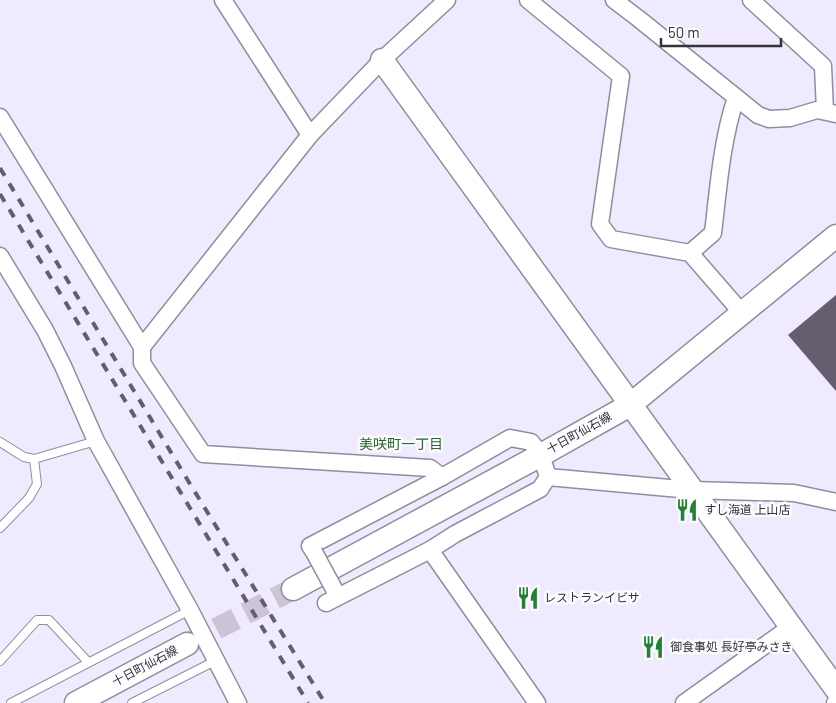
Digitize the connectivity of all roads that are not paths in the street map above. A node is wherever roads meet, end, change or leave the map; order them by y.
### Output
1 (223, 0) edge
2 (447, 0) edge
3 (528, 0) edge
4 (614, 0) edge
5 (751, 0) edge
6 (382, 60) junction
7 (736, 98) junction
8 (831, 112) edge
9 (0, 117) edge
10 (310, 135) junction
11 (836, 236) edge
12 (690, 253) junction
13 (0, 256) edge
14 (742, 314) junction
15 (142, 346) junction
16 (630, 405) junction
17 (96, 441) junction
18 (0, 442) edge
19 (541, 455) junction
20 (34, 459) junction
21 (442, 477) junction
22 (548, 477) junction
23 (691, 490) junction
24 (836, 502) edge
25 (0, 528) edge
26 (430, 550) junction
27 (293, 588) tunnel mouth
28 (190, 610) junction
29 (792, 626) junction
30 (187, 644) tunnel mouth
31 (217, 660) junction
32 (0, 661) edge
33 (88, 662) junction
34 (836, 689) edge
35 (135, 702) edge
36 (11, 703) edge
37 (76, 703) edge
38 (238, 703) edge
39 (537, 703) edge
40 (684, 703) edge

1 - 10 street
2 - 6 street
3 - 12 street
4 - 7 street
5 - 8 street
6 - 10 street
6 - 16 main road
7 - 8 street
7 - 12 street
9 - 15 street
10 - 15 street
11 - 14 main road, 十日町仙石線
12 - 14 street
13 - 17 street
14 - 16 main road, 十日町仙石線
15 - 21 street
16 - 19 main road, 十日町仙石線
16 - 23 main road
17 - 20 lane
17 - 28 street
18 - 20 lane
19 - 21 street
19 - 22 street
19 - 27 main road, 十日町仙石線
20 - 25 lane
21 - 26 street, bridge
22 - 23 street
22 - 26 street
23 - 24 street
23 - 29 main road
26 - 39 street
28 - 31 street
28 - 33 lane
29 - 34 main road
29 - 40 street
30 - 37 main road, 十日町仙石線
31 - 35 lane
31 - 38 street
32 - 33 lane
33 - 36 lane

